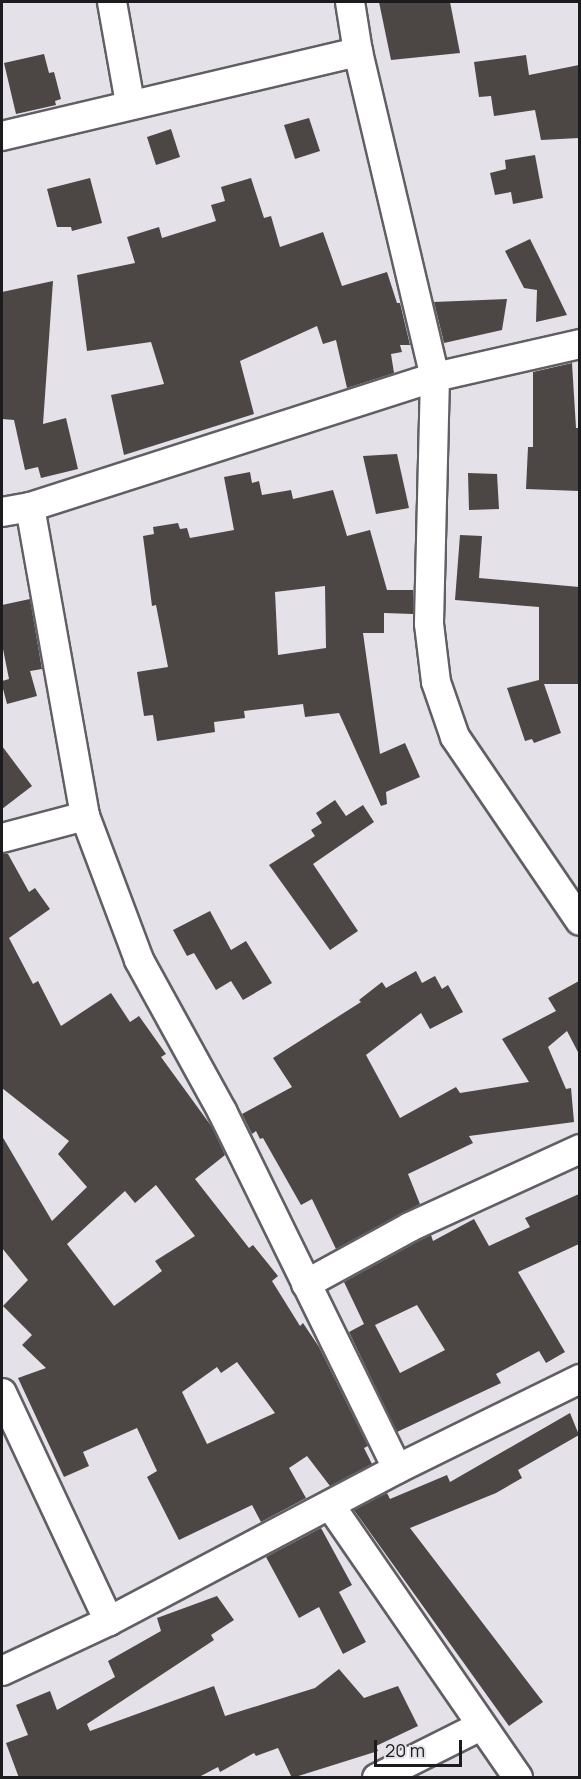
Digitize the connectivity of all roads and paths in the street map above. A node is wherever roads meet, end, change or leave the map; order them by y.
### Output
1 (112, 2) edge
2 (350, 2) edge
3 (358, 52) junction
4 (130, 103) junction
5 (2, 136) edge
6 (579, 344) edge
7 (435, 377) junction
8 (30, 507) junction
9 (2, 512) edge
10 (86, 816) junction
11 (2, 838) edge
12 (579, 921) edge
13 (579, 1149) edge
14 (306, 1284) junction
15 (579, 1379) edge
16 (2, 1393) edge
17 (397, 1469) junction
18 (330, 1505) junction
19 (109, 1621) junction
20 (2, 1671) edge
21 (481, 1726) junction
22 (378, 1778) edge
23 (518, 1778) edge

1 - 4 street
2 - 3 street
3 - 4 street
3 - 7 street
4 - 5 street
6 - 7 street
7 - 8 street
7 - 12 street
8 - 9 street
8 - 10 street
10 - 11 street
10 - 14 street
13 - 14 street
14 - 17 street
15 - 17 street
16 - 19 street
17 - 18 street
18 - 19 street
18 - 21 street
19 - 20 street
21 - 22 street
21 - 23 street

